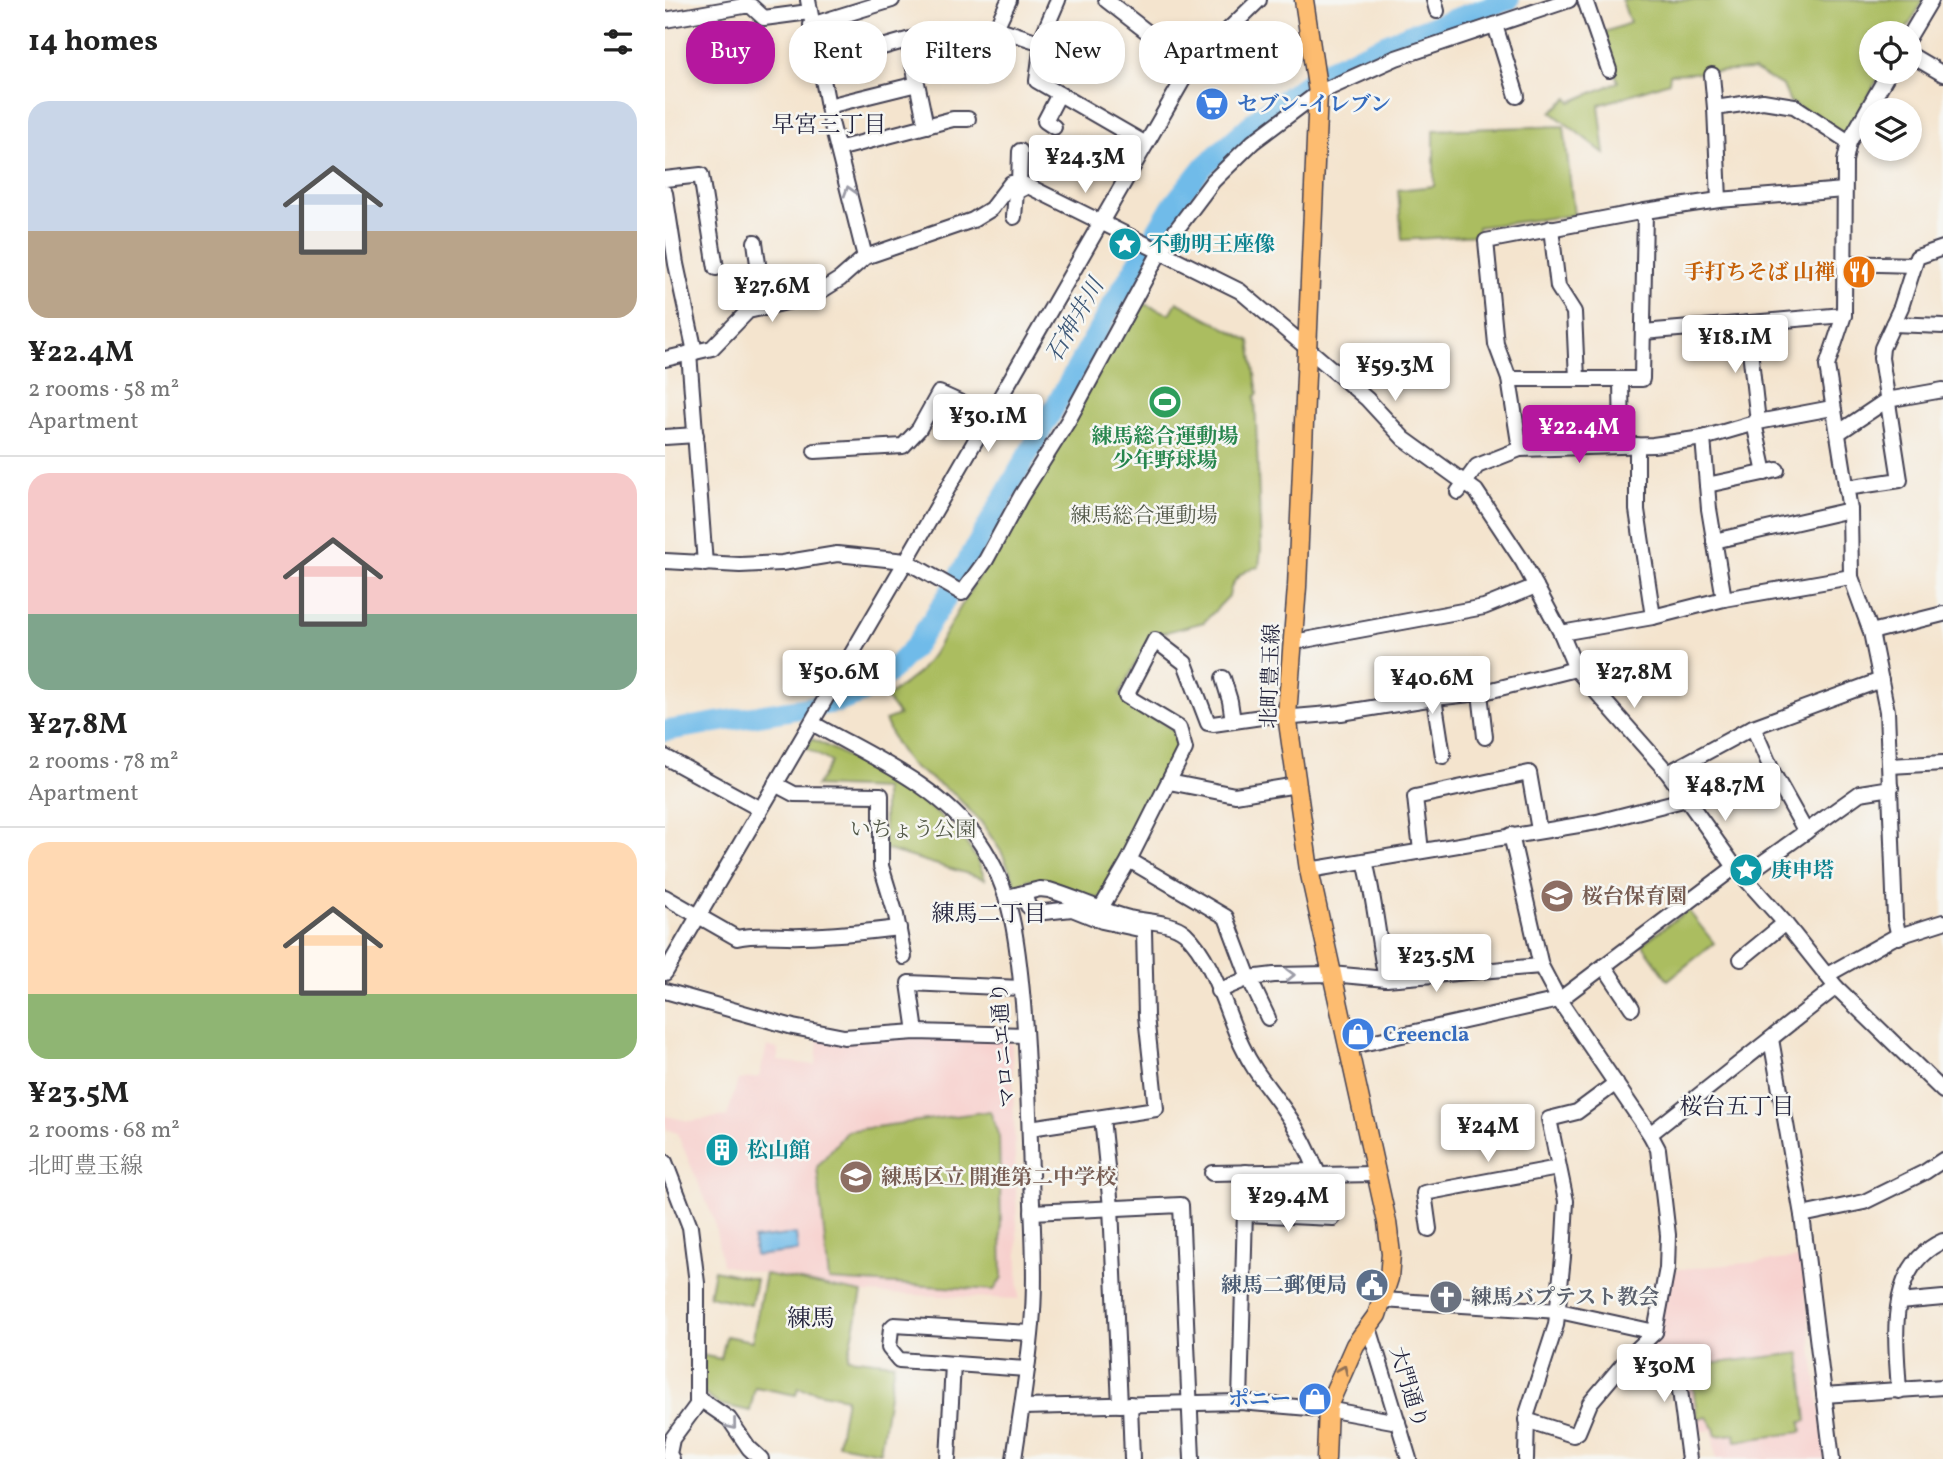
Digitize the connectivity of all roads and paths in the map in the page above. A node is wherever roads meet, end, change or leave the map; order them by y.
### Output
1 (892, 0) edge
2 (1009, 0) edge
3 (1058, 0) edge
4 (1106, 0) edge
5 (1258, 0) edge
6 (1304, 0) edge
7 (1569, 0) edge
8 (1585, 0) edge
9 (1931, 0) edge
10 (809, 12) edge
11 (665, 20) edge
12 (1049, 21) edge
13 (1237, 21) edge
14 (1919, 21) edge
15 (1495, 25) junction
16 (1139, 26) edge
17 (1030, 39) edge
18 (1922, 62) edge
19 (1609, 71) dead end
20 (1943, 74) edge
21 (1712, 75) dead end
22 (823, 84) edge
23 (917, 84) joint
24 (1042, 84) edge
25 (1181, 84) edge
26 (1882, 84) edge
27 (1318, 93) junction
28 (1059, 94) junction
29 (1517, 96) dead end
30 (828, 106) junction
31 (1715, 108) junction
32 (968, 119) dead end
33 (926, 126) junction
34 (1054, 127) dead end
35 (1849, 142) junction
36 (1146, 144) junction
37 (838, 149) junction
38 (1020, 151) dead end
39 (665, 179) edge
40 (1023, 185) junction
41 (1845, 190) junction
42 (665, 193) edge
43 (1719, 200) junction
44 (1645, 211) junction
45 (1014, 217) dead end
46 (1100, 222) junction
47 (1551, 228) junction
48 (755, 242) dead end
49 (1943, 248) edge
50 (1158, 250) junction
51 (865, 257) junction
52 (1844, 263) junction
53 (1914, 265) junction
54 (716, 268) dead end
55 (764, 308) junction
56 (1844, 315) junction
57 (1747, 323) junction
58 (1893, 324) junction
59 (1943, 326) edge
60 (1643, 332) junction
61 (1307, 349) junction
62 (692, 353) junction
63 (665, 359) edge
64 (1509, 379) junction
65 (1577, 379) junction
66 (1621, 379) junction
67 (1943, 390) edge
68 (1887, 400) junction
69 (1832, 408) junction
70 (990, 416) junction
71 (1756, 423) junction
72 (1838, 433) junction
73 (696, 435) junction
74 (665, 438) edge
75 (1703, 438) junction
76 (1629, 445) junction
77 (1520, 449) junction
78 (815, 451) dead end
79 (1707, 485) junction
80 (1461, 487) junction
81 (1846, 488) junction
82 (1850, 510) junction
83 (1714, 541) junction
84 (665, 561) edge
85 (906, 561) junction
86 (705, 564) junction
87 (1851, 576) junction
88 (1536, 586) junction
89 (1724, 599) junction
90 (1943, 614) edge
91 (1653, 617) junction
92 (1871, 632) junction
93 (1561, 633) junction
94 (1294, 642) junction
95 (1576, 669) junction
96 (1223, 678) dead end
97 (1881, 680) junction
98 (1480, 694) junction
99 (1434, 698) junction
100 (1287, 715) junction
101 (813, 720) junction
102 (1233, 721) junction
103 (1753, 727) junction
104 (1485, 737) dead end
105 (1443, 756) dead end
106 (665, 757) edge
107 (1943, 763) edge
108 (1890, 766) junction
109 (1668, 773) junction
110 (1168, 782) junction
111 (775, 784) junction
112 (1297, 785) junction
113 (1891, 788) junction
114 (1687, 799) junction
115 (760, 809) junction
116 (1539, 830) junction
117 (1806, 832) junction
118 (1511, 835) junction
119 (1421, 851) junction
120 (1129, 860) junction
121 (1365, 861) junction
122 (1309, 870) junction
123 (1740, 872) junction
124 (1024, 893) junction
125 (665, 897) edge
126 (1007, 897) junction
127 (1101, 908) junction
128 (698, 916) junction
129 (1943, 922) edge
130 (1784, 923) junction
131 (899, 928) junction
132 (1899, 937) junction
133 (904, 957) dead end
134 (1741, 959) dead end
135 (1541, 966) junction
136 (1604, 966) junction
137 (665, 973) edge
138 (1331, 974) junction
139 (1826, 975) junction
140 (1249, 978) junction
141 (1386, 979) junction
142 (1836, 987) junction
143 (1021, 988) junction
144 (665, 991) edge
145 (1218, 991) junction
146 (1559, 1000) junction
147 (1632, 1008) dead end
148 (1268, 1018) dead end
149 (916, 1032) junction
150 (1025, 1035) junction
151 (1772, 1039) junction
152 (1348, 1047) junction
153 (1616, 1083) junction
154 (1943, 1091) edge
155 (1102, 1118) junction
156 (1030, 1128) junction
157 (1650, 1134) junction
158 (1943, 1160) edge
159 (665, 1162) edge
160 (1558, 1168) junction
161 (1246, 1172) junction
162 (1212, 1173) dead end
163 (1318, 1173) junction
164 (1375, 1174) junction
165 (1111, 1207) junction
166 (1032, 1212) junction
167 (1245, 1214) junction
168 (1802, 1215) junction
169 (1429, 1229) dead end
170 (1943, 1241) edge
171 (1943, 1298) edge
172 (1382, 1300) junction
173 (1899, 1302) junction
174 (1559, 1311) junction
175 (1366, 1329) junction
176 (1655, 1332) junction
177 (1031, 1334) junction
178 (1629, 1357) junction
179 (953, 1364) junction
180 (1027, 1369) junction
181 (1943, 1387) edge
182 (1899, 1391) junction
183 (1824, 1395) junction
184 (697, 1397) junction
185 (1190, 1402) junction
186 (1240, 1402) junction
187 (1125, 1404) junction
188 (1022, 1407) junction
189 (1327, 1410) junction
190 (1527, 1420) junction
191 (1398, 1422) junction
192 (669, 1456) edge
193 (761, 1459) edge
194 (947, 1459) edge
195 (1014, 1459) edge
196 (1132, 1459) edge
197 (1192, 1459) edge
198 (1326, 1459) edge
199 (1409, 1459) edge
200 (1526, 1459) edge
201 (1689, 1459) edge
202 (1832, 1459) edge

1 - 10 street
2 - 17 street
3 - 12 street
4 - 16 street
5 - 13 street
6 - 27 main road, 北町豊玉線
7 - 15 street
8 - 19 street
9 - 14 street
10 - 11 street
15 - 27 street
15 - 29 street
18 - 20 street
21 - 31 street
22 - 30 street
23 - 30 street
23 - 33 street
24 - 28 street
25 - 36 street
26 - 35 street
27 - 50 street
27 - 61 main road, 北町豊玉線
28 - 34 street
28 - 36 street
30 - 37 street
31 - 35 street
31 - 43 street
32 - 33 street
33 - 37 street
35 - 41 street
36 - 46 street
51 -> 37 street
38 - 40 street
39 - 54 street
40 - 45 street
40 - 46 street
40 - 51 street
41 - 43 street
41 - 52 street
42 - 62 street
43 - 44 street
44 - 47 street
44 - 60 street
46 - 50 street
46 - 70 street
47 - 64 street
47 - 65 street
48 - 55 street
49 - 53 street
50 - 61 street
50 - 85 street
51 - 55 street
52 - 53 street
52 - 56 street
53 - 58 street
55 - 62 street
56 - 57 street
56 - 69 street
57 - 60 street
57 - 71 street
58 - 59 street
58 - 68 street
60 - 66 street
61 - 80 street
61 - 94 main road, 北町豊玉線
62 - 63 street
62 - 73 street
64 - 65 street
64 - 77 street
65 - 66 street
66 - 76 street
67 - 68 street
68 - 72 street
68 - 81 street
69 - 71 street
69 - 72 street
70 - 78 street
70 - 85 street
71 - 75 street
71 - 79 street
72 - 81 street
73 - 74 street
73 - 86 street
75 - 76 street
75 - 79 street
76 - 77 street
76 - 91 street
77 - 80 street
79 - 83 street
80 - 88 street
81 - 82 street
82 - 83 street
82 - 87 street
83 - 89 street
84 - 86 street
85 - 86 street
85 - 101 street
87 - 89 street
87 - 92 street
88 - 93 street
88 - 94 street
89 - 91 street
90 - 92 street
91 - 93 street
92 - 97 street
93 - 95 street
94 - 100 main road, 北町豊玉線
95 - 98 street
95 - 109 street
96 - 102 street
97 - 103 street
97 - 108 street
98 - 99 street
98 - 104 street
99 - 100 street
99 - 105 street
100 - 102 street
100 - 112 main road, 北町豊玉線
101 - 111 street
101 - 126 street, マロニエ通り
102 - 110 street
103 - 109 street
103 - 117 street
106 - 115 street
107 - 108 street
108 - 113 street
109 - 114 street
110 - 112 street
110 - 120 street
111 - 115 street
111 - 131 street
112 - 122 main road, 北町豊玉線
113 - 117 street
113 - 132 street
114 - 116 street
114 - 123 street
115 - 128 street
116 - 118 street
116 - 119 street
117 - 123 street
118 - 119 street
118 - 135 street
119 - 121 street
120 - 127 street
120 - 140 street
121 - 122 street
121 - 141 street
122 - 138 main road, 北町豊玉線
123 - 130 street
123 - 136 street
124 - 126 street
124 - 127 street
124 - 155 street
125 - 128 street
126 - 143 street, マロニエ通り
127 - 145 street
128 - 131 street
128 - 137 street
129 - 132 street
130 - 134 street
130 - 139 street
131 - 133 street
132 - 139 street
135 - 141 street
135 - 146 street
136 - 146 street
136 - 147 street
140 -> 138 street
138 - 141 street
138 - 152 main road, 北町豊玉線
139 - 142 street
140 - 145 street
140 - 148 street
142 - 151 street
142 - 154 street
143 - 149 street
143 - 150 street, マロニエ通り
144 - 149 street
145 - 163 street
146 - 152 street
146 - 153 street
149 - 150 street
150 - 156 street, マロニエ通り
151 - 157 street
151 - 168 street
152 - 164 main road, 北町豊玉線
153 - 157 street
153 - 160 street
155 - 156 street
155 - 165 street
156 - 166 street, マロニエ通り
157 - 176 street
158 - 168 street
159 - 184 street
160 - 169 street
160 - 174 street
161 - 162 street
161 - 163 street
161 - 167 street
163 - 164 street
163 - 167 street
164 - 172 main road, 北町豊玉線
165 - 166 street
165 - 185 street
165 - 187 street
166 - 177 street, マロニエ通り
167 - 186 street
168 - 183 street
170 - 173 street
171 - 173 street
172 - 174 street
172 - 175 main road, 北町豊玉線
173 - 182 street
174 - 176 street
174 - 190 street
189 -> 175 main road, 北町豊玉線
175 - 191 street, 大門通り
176 - 178 street
177 - 179 street
177 - 180 street, マロニエ通り
178 - 190 street
178 - 201 street
179 - 180 street
179 - 194 street
180 - 188 street, マロニエ通り
181 - 182 street
182 - 183 street
183 - 202 street
184 - 192 street
184 -> 193 street
185 - 186 street
185 - 187 street
185 - 197 street
186 - 189 street
187 - 188 street
187 - 196 street
188 - 195 street, マロニエ通り
189 - 191 street
189 - 198 main road, 北町豊玉線
190 - 200 street
191 - 199 street, 大門通り

